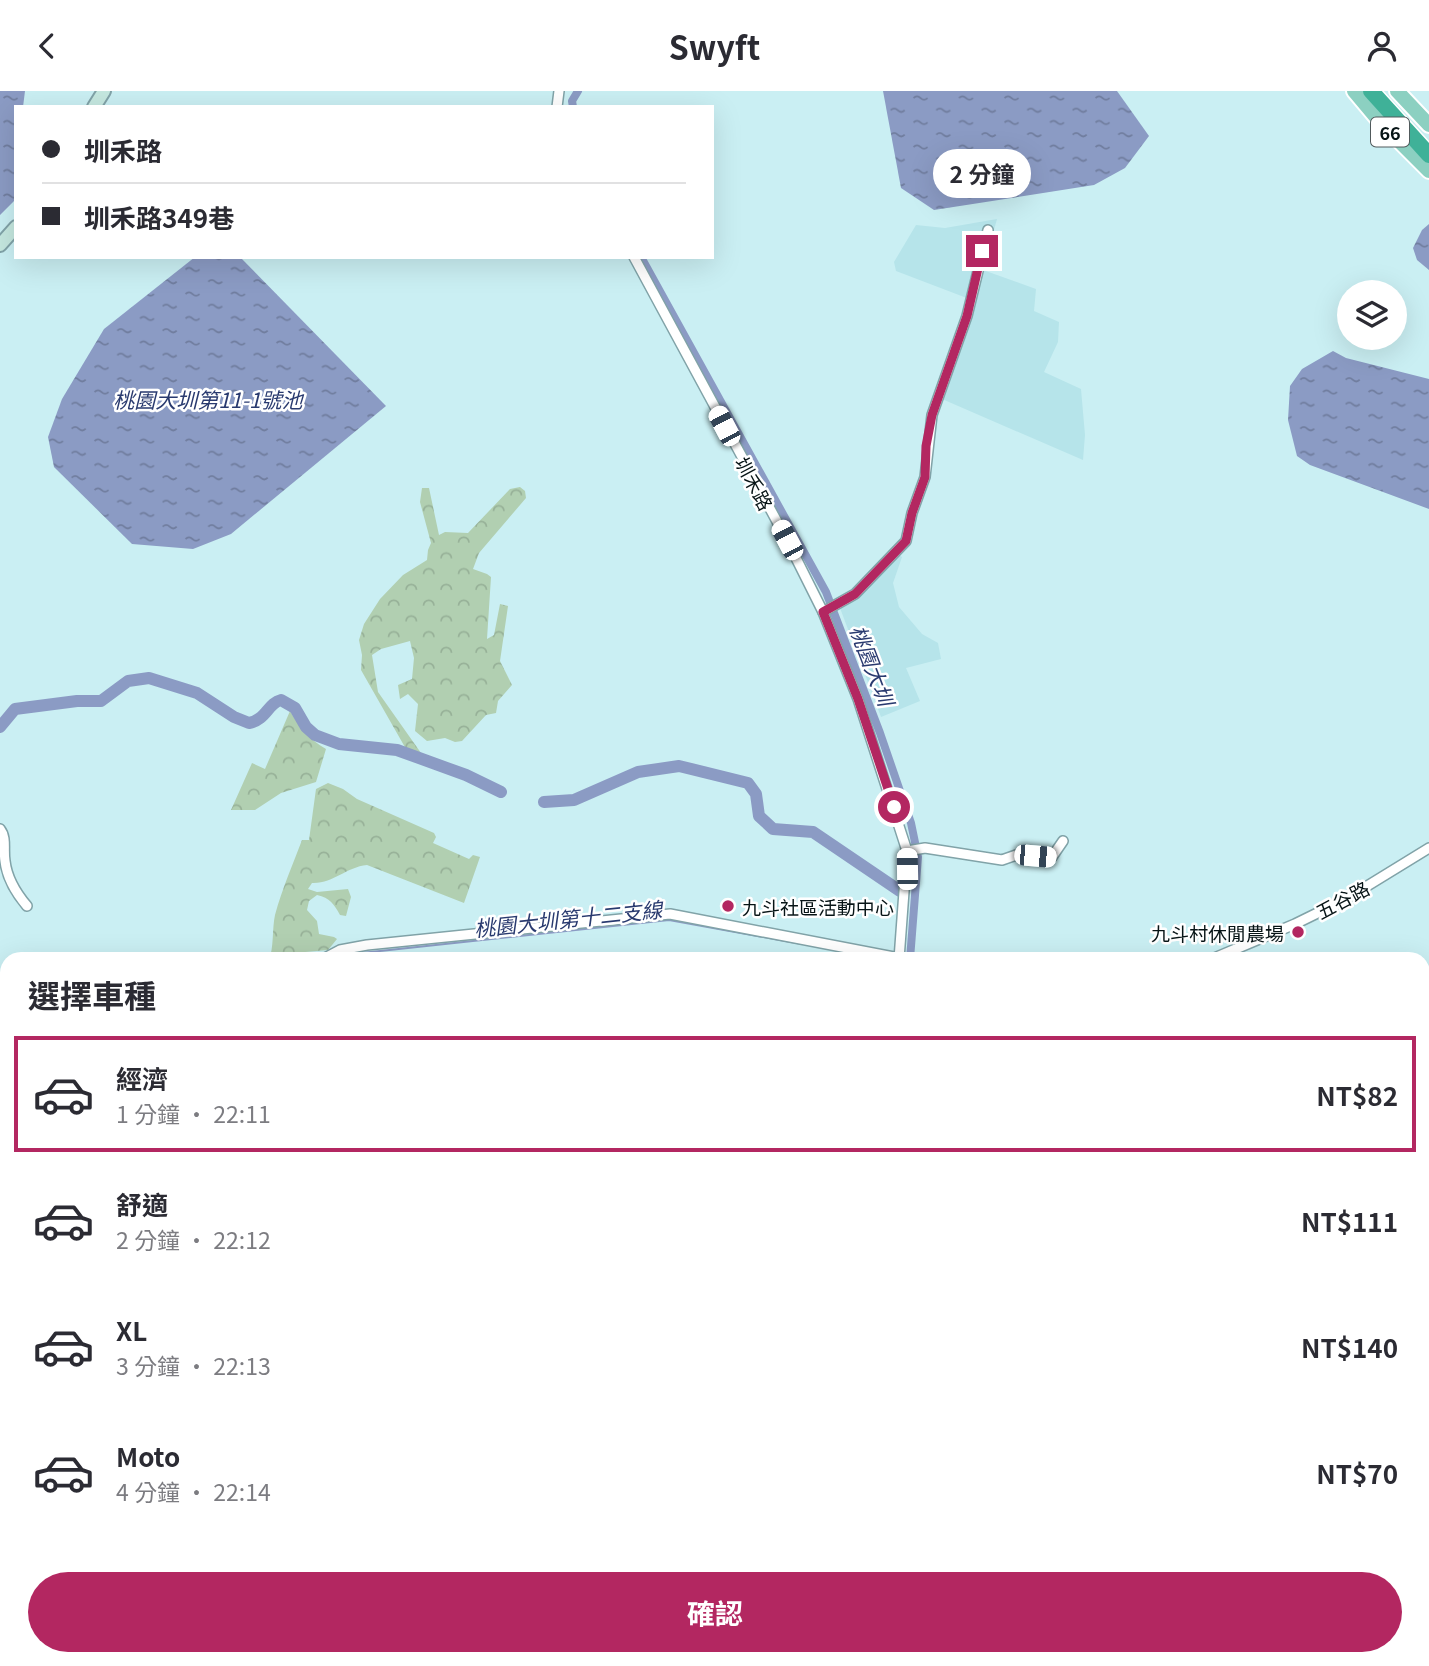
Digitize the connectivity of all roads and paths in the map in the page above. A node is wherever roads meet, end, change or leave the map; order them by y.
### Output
1 (1354, 91) edge
2 (1371, 91) edge
3 (1381, 91) edge
4 (1397, 91) edge
5 (1429, 125) edge
6 (1429, 141) edge
7 (1429, 155) edge
8 (1429, 171) edge
9 (14, 229) edge
10 (988, 230) dead end
11 (0, 244) edge
12 (635, 259) edge
13 (825, 611) junction
14 (0, 829) edge
15 (1063, 841) dead end
16 (1429, 849) edge
17 (913, 850) junction
18 (27, 906) dead end
19 (336, 952) edge
20 (863, 952) edge
21 (900, 952) edge
22 (1229, 952) edge

1 - 8 main road, 66
2 - 7 highway, 66
3 - 6 highway, 66
4 - 5 main road, 66
9 - 11 main road
10 - 13 street
12 - 13 street, 圳禾路
13 - 17 street, 圳禾路
14 - 18 street
15 - 17 street
16 - 22 street, 五谷路
17 - 21 street, 圳禾路
19 - 20 street

